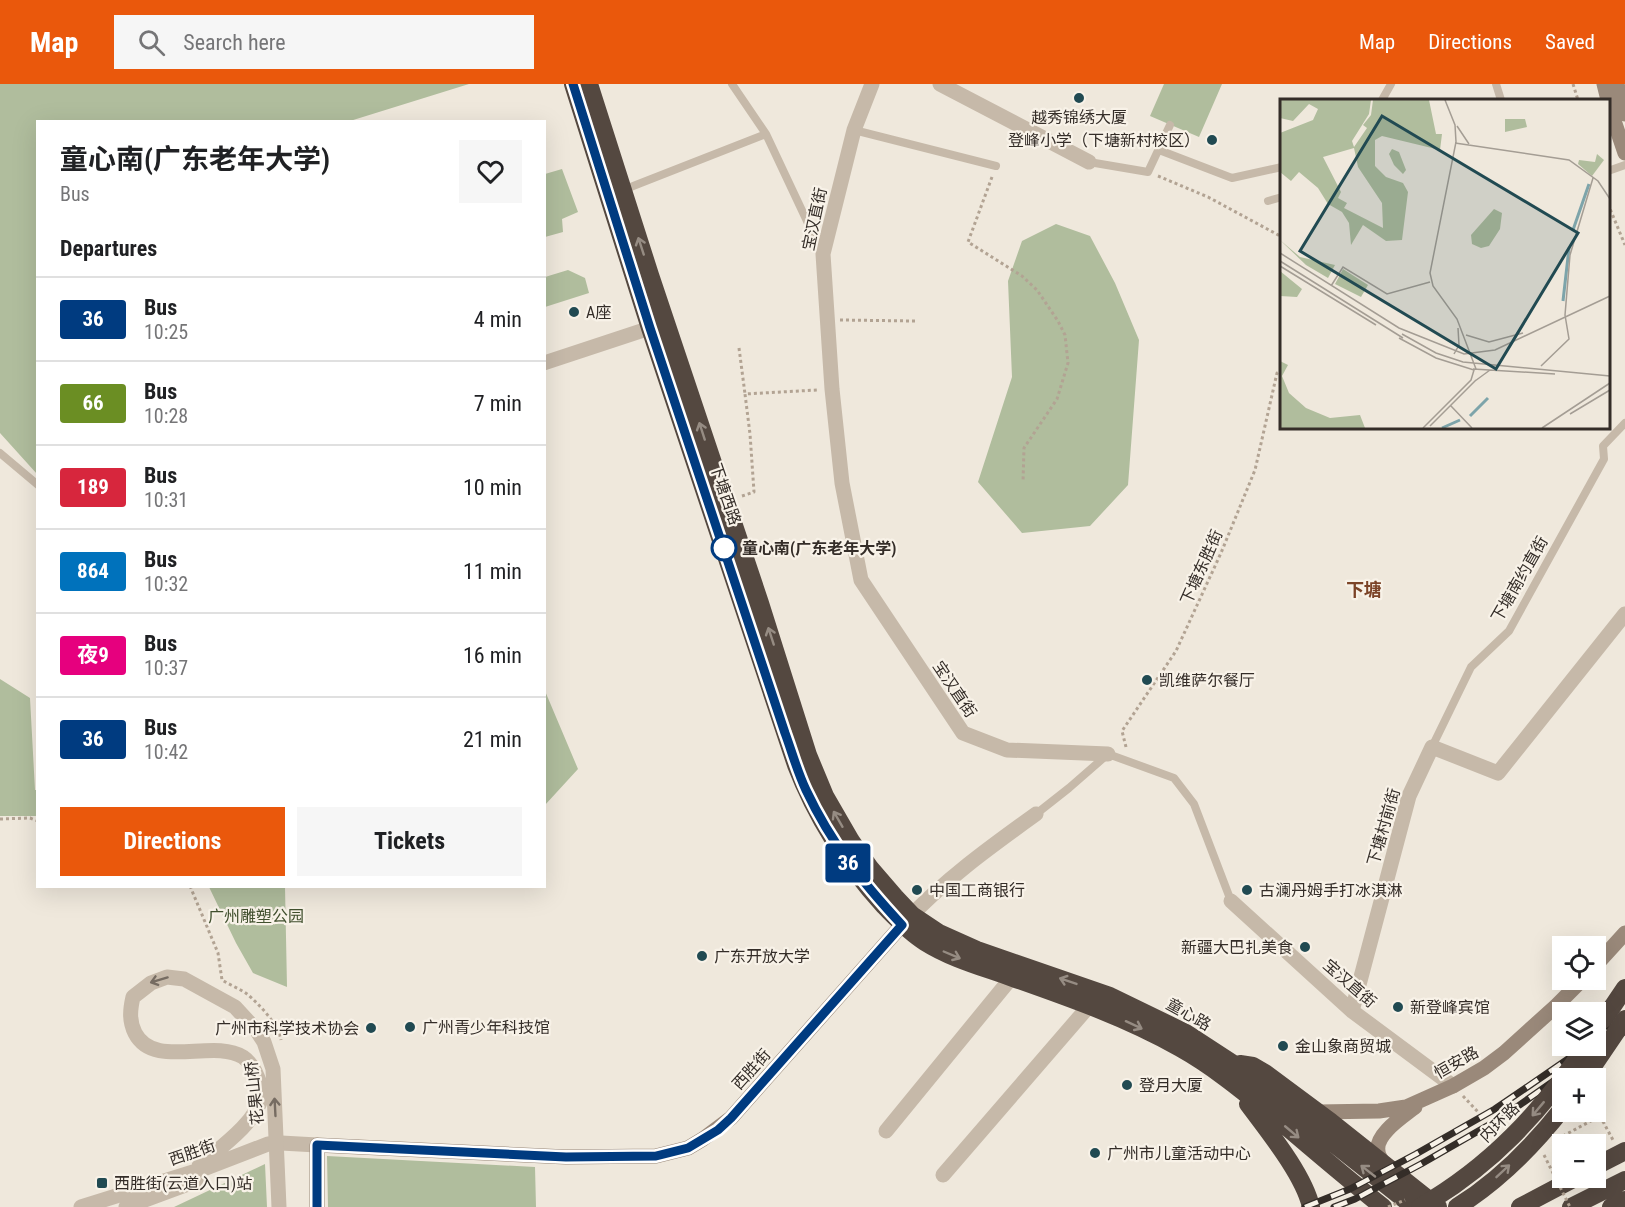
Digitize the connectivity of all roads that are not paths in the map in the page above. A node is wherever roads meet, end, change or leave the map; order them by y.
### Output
1 (573, 84) edge
2 (589, 84) edge
3 (732, 84) edge
4 (872, 84) edge
5 (940, 84) edge
6 (1390, 84) edge
7 (1496, 84) edge
8 (1604, 84) edge
9 (1617, 84) edge
10 (1382, 99) edge
11 (1501, 99) edge
12 (1607, 99) edge
13 (1610, 108) edge
14 (1625, 114) edge
15 (1170, 125) dead end
16 (854, 130) junction
17 (766, 134) junction
18 (1159, 150) junction
19 (1625, 153) edge
20 (1089, 162) joint
21 (1625, 165) edge
22 (996, 166) road end
23 (1280, 167) edge
24 (1610, 170) edge
25 (623, 190) junction
26 (1280, 197) edge
27 (1268, 201) dead end
28 (823, 254) junction
29 (650, 328) junction
30 (546, 362) edge
31 (1625, 423) edge
32 (0, 453) edge
33 (36, 483) edge
34 (1625, 614) edge
35 (1432, 747) junction
36 (1108, 754) junction
37 (1036, 814) joint
38 (1231, 901) joint
39 (907, 920) junction
40 (1625, 933) edge
41 (1606, 954) edge
42 (1012, 977) junction
43 (1625, 988) edge
44 (1572, 990) edge
45 (1089, 1006) junction
46 (1353, 1011) junction
47 (1606, 1016) edge
48 (1625, 1019) edge
49 (1579, 1056) edge
50 (1592, 1068) edge
51 (1232, 1072) junction
52 (1453, 1086) junction
53 (1430, 1097) junction
54 (1318, 1112) junction
55 (1552, 1120) edge
56 (886, 1131) dead end
57 (317, 1145) junction
58 (1622, 1153) edge
59 (1606, 1161) edge
60 (1385, 1165) junction
61 (192, 1172) junction
62 (943, 1175) dead end
63 (1625, 1180) edge
64 (1555, 1188) edge
65 (1559, 1188) edge
66 (1625, 1188) edge
67 (1625, 1200) edge
68 (81, 1207) edge
69 (126, 1207) edge
70 (279, 1207) edge
71 (317, 1207) edge
72 (1311, 1207) edge
73 (1383, 1207) edge
74 (1414, 1207) edge
75 (1420, 1207) edge
76 (1438, 1207) edge
77 (1457, 1207) edge
78 (1520, 1207) edge
79 (1530, 1207) edge
80 (1571, 1207) edge
81 (1588, 1207) edge
82 (1611, 1207) edge

1 - 29 highway, 下塘西路
2 - 25 highway, 下塘西路
3 - 17 lane
4 - 16 street, 宝汉直街
5 - 20 street
6 - 10 lane
7 - 11 lane
8 - 12 street
9 - 14 street
13 - 19 street
15 - 18 lane
16 - 22 lane
16 - 28 street, 宝汉直街
17 - 25 lane
17 - 28 lane
18 - 20 lane
18 - 23 lane
21 - 24 lane
39 -> 25 highway, 下塘西路
26 - 27 lane
28 - 36 street, 宝汉直街
29 - 30 street
29 - 39 highway, 下塘西路
31 - 35 lane, 下塘南约直街
32 - 33 lane
34 - 35 street
35 - 46 street, 下塘村前街
36 - 37 lane, 西胜街
36 - 38 lane, 宝汉直街
37 - 39 street, 西胜街
38 - 46 street, 宝汉直街
39 -> 42 highway, 童心路
51 -> 39 highway, 童心路
39 - 57 street, 西胜街
40 - 41 street
42 - 45 highway, 童心路
42 - 56 street
43 - 47 highway
44 - 52 street, 恒安路
45 -> 51 highway, 童心路
45 - 62 street
46 - 52 street, 宝汉直街
48 - 50 highway, bridge
49 -> 75 highway, 内环路, bridge
51 - 54 highway
51 - 72 highway
51 -> 73 highway, 童心路
74 -> 51 highway, 童心路
52 - 53 street, 恒安路
53 - 54 street, 恒安路
53 - 60 street
54 - 60 highway
77 -> 55 highway, bridge
57 - 61 street, 西胜街
57 - 69 street, 西胜街
57 - 71 street
58 - 59 highway
60 - 76 highway
61 - 68 street, 西胜街
70 -> 61 street, 花果山桥, bridge
63 - 80 highway
64 - 78 highway
65 - 79 highway
66 - 81 highway
67 - 82 highway

